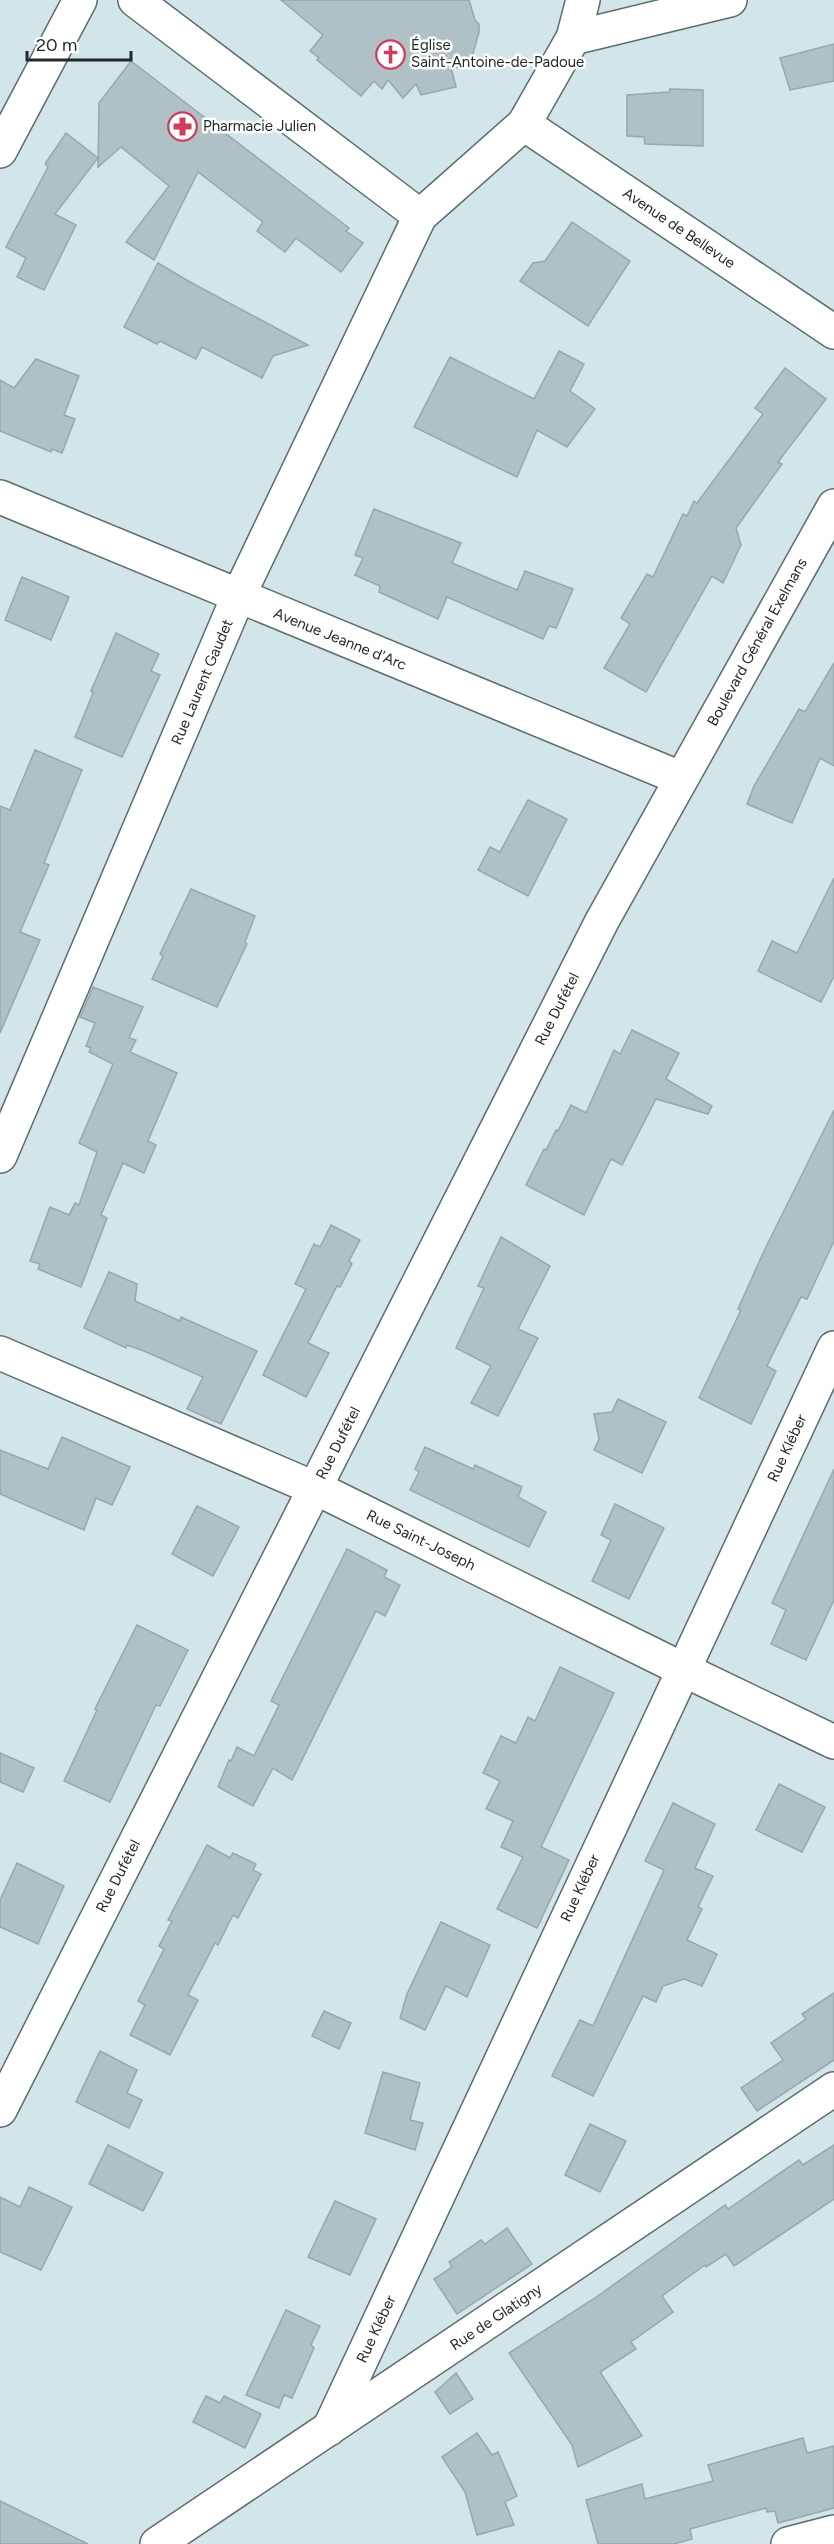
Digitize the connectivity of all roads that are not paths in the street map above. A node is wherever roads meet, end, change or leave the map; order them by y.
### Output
1 (80, 0) edge
2 (135, 0) edge
3 (583, 0) edge
4 (730, 0) edge
5 (573, 38) junction
6 (524, 124) junction
7 (0, 151) edge
8 (420, 216) junction
9 (834, 332) edge
10 (0, 497) edge
11 (834, 506) edge
12 (238, 597) junction
13 (680, 778) junction
14 (0, 1156) edge
15 (834, 1348) edge
16 (0, 1353) edge
17 (315, 1488) junction
18 (682, 1669) junction
19 (834, 1742) edge
20 (834, 2089) edge
21 (0, 2110) edge
22 (329, 2429) junction
23 (834, 2532) edge
24 (157, 2544) edge
25 (788, 2544) edge

1 - 7 street
2 - 8 street
3 - 5 street
4 - 5 street
5 - 6 street
6 - 8 street
6 - 9 street, Avenue de Bellevue
8 - 12 street, Rue Laurent Gaudet
10 - 12 street, Avenue Jeanne d'Arc
11 - 13 street, Boulevard Général Exelmans
12 - 13 street, Avenue Jeanne d'Arc
12 - 14 street, Rue Laurent Gaudet
13 - 17 street, Rue Dufétel
15 - 18 street, Rue Kléber
16 - 17 street, Rue Saint-Joseph
17 - 18 street, Rue Saint-Joseph
17 - 21 street, Rue Dufétel
18 - 19 street, Rue Saint-Joseph
18 - 22 street, Rue Kléber
20 - 22 street, Rue de Glatigny
22 - 24 street, Rue de Glatigny
23 - 25 street

